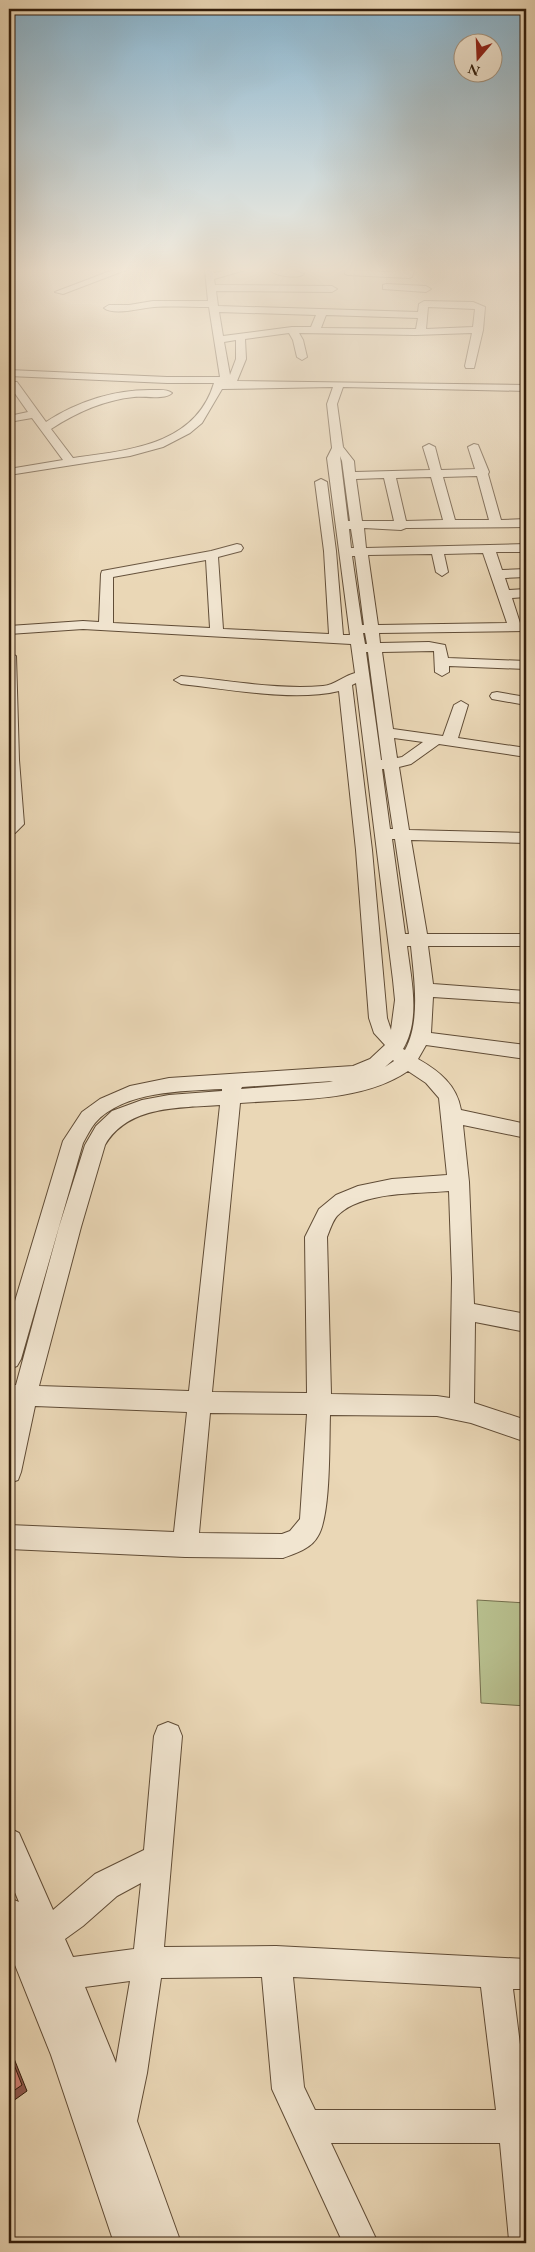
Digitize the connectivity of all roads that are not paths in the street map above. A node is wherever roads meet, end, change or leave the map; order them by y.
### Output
1 (55, 375) edge
2 (226, 375) edge
3 (235, 375) edge
4 (227, 383) junction
5 (13, 384) dead end
6 (279, 384) junction
7 (319, 384) junction
8 (339, 384) junction
9 (367, 384) junction
10 (526, 388) edge
11 (181, 394) dead end
12 (331, 399) junction
13 (36, 414) junction
14 (9, 419) edge
15 (46, 426) junction
16 (429, 447) dead end
17 (474, 447) dead end
18 (338, 448) junction
19 (70, 462) junction
20 (9, 472) edge
21 (483, 472) junction
22 (436, 473) junction
23 (389, 475) junction
24 (350, 476) junction
25 (322, 482) dead end
26 (496, 523) junction
27 (526, 523) edge
28 (450, 524) junction
29 (349, 525) junction
30 (401, 526) junction
31 (237, 548) dead end
32 (488, 548) junction
33 (526, 548) edge
34 (437, 550) junction
35 (330, 551) junction
36 (350, 554) junction
37 (212, 555) junction
38 (442, 572) dead end
39 (526, 573) edge
40 (497, 574) junction
41 (526, 593) edge
42 (503, 594) junction
43 (106, 626) junction
44 (521, 627) edge
45 (9, 630) edge
46 (217, 633) junction
47 (364, 638) junction
48 (336, 639) junction
49 (9, 656) edge
50 (526, 665) edge
51 (9, 672) edge
52 (362, 674) junction
53 (181, 680) dead end
54 (345, 684) junction
55 (497, 696) dead end
56 (526, 700) edge
57 (461, 705) dead end
58 (9, 710) edge
59 (386, 732) junction
60 (443, 740) junction
61 (526, 752) edge
62 (10, 760) edge
63 (383, 765) junction
64 (9, 830) edge
65 (393, 834) junction
66 (526, 838) edge
67 (368, 905) junction
68 (393, 906) junction
69 (397, 939) junction
70 (419, 940) junction
71 (526, 940) edge
72 (424, 990) junction
73 (526, 997) edge
74 (421, 1038) junction
75 (526, 1052) edge
76 (399, 1053) junction
77 (232, 1088) junction
78 (451, 1115) junction
79 (526, 1131) edge
80 (459, 1182) junction
81 (464, 1311) junction
82 (526, 1323) edge
83 (9, 1359) edge
84 (17, 1395) edge
85 (199, 1402) junction
86 (319, 1404) junction
87 (462, 1409) junction
88 (526, 1431) edge
89 (9, 1472) edge
90 (9, 1537) edge
91 (185, 1545) junction
92 (168, 1736) dead end
93 (9, 1843) edge
94 (158, 1859) junction
95 (9, 1913) edge
96 (48, 1932) junction
97 (276, 1961) junction
98 (148, 1964) junction
99 (495, 1972) junction
100 (49, 1973) junction
101 (526, 1974) edge
102 (120, 2121) junction
103 (306, 2126) junction
104 (520, 2126) edge
105 (525, 2204) edge
106 (526, 2240) edge
107 (131, 2243) edge
108 (164, 2243) edge
109 (361, 2243) edge

1 - 4 street
2 - 4 street
3 - 4 street
4 - 6 street
4 - 19 street
5 - 13 street
6 - 7 street
6 - 12 street
7 - 8 street
7 - 12 street
8 - 9 street
8 - 12 street
9 - 10 street
9 - 12 street
11 - 15 street
12 - 18 street
13 - 14 street
13 - 15 street
15 - 19 street
16 - 22 street
17 - 21 street
18 - 24 street
18 - 29 street
19 - 20 street
21 - 22 street
21 - 26 street
22 - 23 street
22 - 28 street
23 - 24 street
23 - 30 street
24 - 29 street
25 - 35 street
26 - 27 street
26 - 28 street
28 - 30 street
29 - 30 street
29 - 36 street
31 - 37 street
32 - 33 street
32 - 34 street
32 - 40 street
34 - 36 street
34 - 38 street
35 - 36 street
35 - 48 street
36 - 47 street
37 - 43 street
37 - 46 street
39 - 40 street
40 - 42 street
41 - 42 street
42 - 44 street
43 - 45 street
43 - 46 street
44 - 47 street
46 - 48 street
47 - 48 street
47 - 50 street
47 - 52 street
47 - 59 street
49 - 51 street
51 - 58 street
52 - 54 street
52 - 63 street
53 - 54 street
54 - 67 street
55 - 56 street
57 - 60 street
58 - 62 street
59 - 60 street
59 - 63 street
60 - 61 street
60 - 63 street
62 - 64 street
63 - 65 street
65 - 66 street
65 - 68 street
65 - 70 street
67 - 68 street
67 - 76 street
68 - 69 street
69 - 70 street
69 - 76 street
70 - 71 street
70 - 72 street
72 - 73 street
72 - 74 street
74 - 75 street
74 - 76 street
76 - 77 street
76 - 78 street
77 - 83 street
77 - 84 street
77 - 85 street
78 - 79 street
78 - 80 street
80 - 81 street
80 - 86 street
81 - 82 street
81 - 87 street
84 - 85 street
84 - 89 street
85 - 86 street
85 - 91 street
86 - 87 street
86 - 91 street
87 - 88 street
90 - 91 street
92 - 94 street
93 - 96 street
94 - 96 street
94 - 98 street
95 - 100 street
96 - 100 street
97 - 98 street
97 - 99 street
97 - 103 street
98 - 100 street
98 - 102 street
99 - 101 street
99 - 104 street
100 - 102 street
100 - 107 street
102 - 108 street
103 - 104 street
103 - 109 street
104 - 105 street
105 - 106 street

